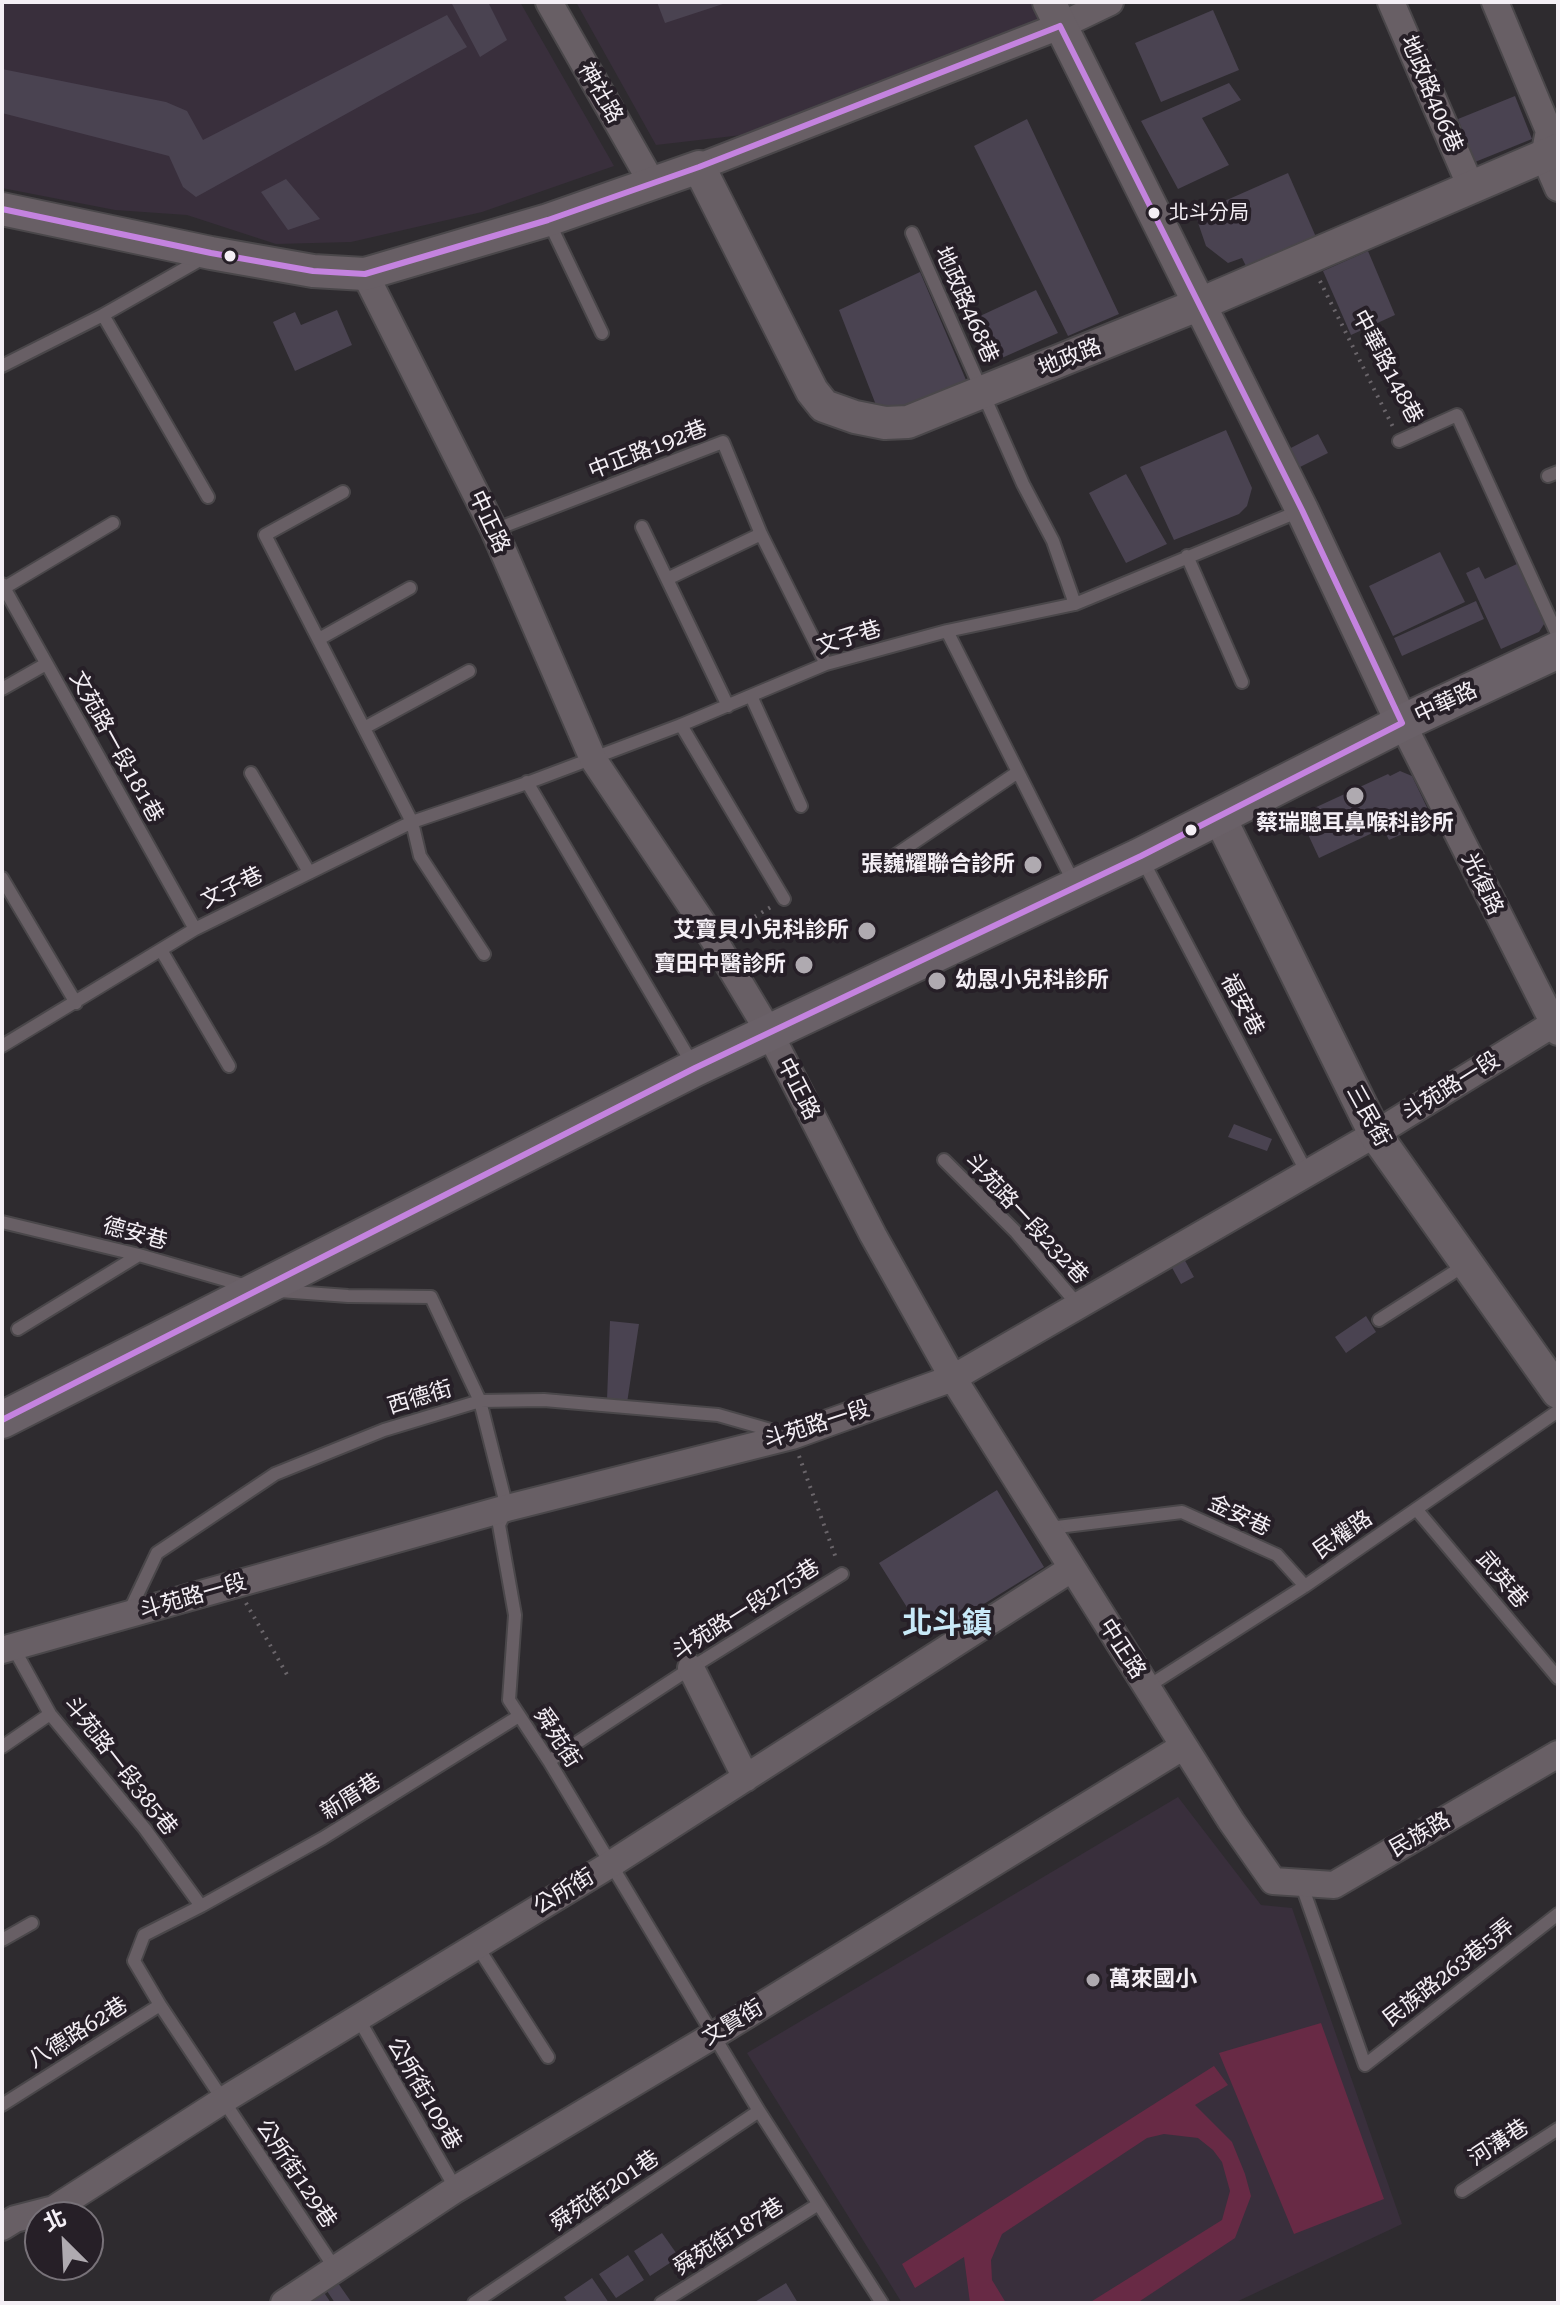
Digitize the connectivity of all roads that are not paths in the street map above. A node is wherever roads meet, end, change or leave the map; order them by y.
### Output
1 (549, 2) edge
2 (1110, 2) edge
3 (1391, 2) edge
4 (1495, 2) edge
5 (1054, 14) edge
6 (1551, 153) edge
7 (699, 167) junction
8 (652, 183) junction
9 (1471, 187) junction
10 (1558, 188) edge
11 (2, 209) edge
12 (548, 220) junction
13 (912, 233) dead end
14 (211, 253) junction
15 (365, 274) junction
16 (1200, 304) junction
17 (103, 315) junction
18 (602, 333) dead end
19 (2, 366) edge
20 (984, 393) junction
21 (1399, 441) road end
22 (343, 492) dead end
23 (208, 497) dead end
24 (1302, 510) junction
25 (113, 523) dead end
26 (642, 527) dead end
27 (494, 530) junction
28 (761, 534) junction
29 (1187, 556) junction
30 (667, 579) junction
31 (3, 586) edge
32 (410, 588) dead end
33 (1075, 604) junction
34 (947, 631) junction
35 (1558, 636) edge
36 (319, 639) junction
37 (1558, 650) edge
38 (46, 664) junction
39 (826, 664) junction
40 (469, 671) dead end
41 (1242, 682) dead end
42 (2, 689) edge
43 (751, 696) junction
44 (728, 706) junction
45 (1402, 723) junction
46 (681, 725) junction
47 (364, 728) junction
48 (593, 759) junction
49 (1018, 772) junction
50 (251, 773) dead end
51 (527, 782) junction
52 (801, 806) dead end
53 (1219, 816) junction
54 (412, 822) junction
55 (894, 856) dead end
56 (1141, 856) junction
57 (309, 872) junction
58 (2, 878) edge
59 (1076, 887) junction
60 (784, 899) road end
61 (195, 929) junction
62 (161, 950) junction
63 (484, 954) dead end
64 (76, 1003) junction
65 (1556, 1026) edge
66 (769, 1032) junction
67 (2, 1046) edge
68 (229, 1066) dead end
69 (695, 1068) junction
70 (1375, 1134) junction
71 (944, 1160) dead end
72 (1307, 1173) junction
73 (2, 1222) edge
74 (139, 1255) junction
75 (1468, 1263) junction
76 (257, 1289) junction
77 (1078, 1305) junction
78 (1379, 1320) dead end
79 (18, 1329) dead end
80 (953, 1378) junction
81 (1558, 1392) edge
82 (480, 1401) junction
83 (1558, 1411) edge
84 (2, 1420) edge
85 (792, 1436) junction
86 (507, 1508) junction
87 (1416, 1509) junction
88 (1049, 1528) junction
89 (1071, 1569) junction
90 (842, 1574) road end
91 (1305, 1586) junction
92 (127, 1615) junction
93 (7, 1649) edge
94 (691, 1668) junction
95 (1558, 1678) edge
96 (1147, 1687) junction
97 (50, 1714) junction
98 (519, 1716) junction
99 (1184, 1746) junction
100 (2, 1747) edge
101 (1558, 1754) edge
102 (549, 1761) junction
103 (746, 1778) junction
104 (611, 1864) junction
105 (1273, 1881) joint
106 (1301, 1883) junction
107 (201, 1906) junction
108 (1558, 1914) edge
109 (32, 1923) dead end
110 (2, 1940) edge
111 (477, 1946) junction
112 (160, 2005) junction
113 (358, 2018) junction
114 (714, 2035) junction
115 (548, 2057) dead end
116 (222, 2101) junction
117 (2, 2105) edge
118 (759, 2111) junction
119 (1558, 2129) edge
120 (456, 2189) junction
121 (1462, 2191) dead end
122 (817, 2205) junction
123 (2, 2227) edge
124 (336, 2270) junction
125 (880, 2299) edge
126 (284, 2303) edge
127 (474, 2303) edge
128 (661, 2303) edge
129 (865, 2303) edge

1 - 8 street, 神社路
2 - 5 street
3 - 9 street, 地政路406巷
4 - 6 street
5 - 7 street
5 - 16 street, 光復路
6 - 9 street, 地政路
6 - 10 street
7 - 8 street
7 - 20 street, 地政路
8 - 12 street
9 - 16 street, 地政路
11 - 14 street
12 - 15 street
12 - 18 lane
13 - 20 lane, 地政路468巷
14 - 15 street
14 - 17 lane
15 - 27 street, 中正路
16 - 20 street, 地政路
16 - 24 street, 光復路
17 - 19 lane
17 - 23 lane
20 - 33 lane, 地政路468巷
21 - 35 lane, 中華路148巷
22 - 36 lane
24 - 29 lane, 文子巷
24 - 45 street, 光復路
25 - 31 lane
26 - 30 lane
27 - 28 lane, 中正路192巷
27 - 48 street, 中正路
28 - 30 lane
28 - 39 lane, 中正路192巷
29 - 33 lane, 文子巷
29 - 41 lane
30 - 44 lane
31 - 38 lane, 文苑路一段181巷
32 - 36 lane
33 - 34 lane, 文子巷
34 - 39 lane, 文子巷
34 - 49 lane
36 - 47 lane
37 - 45 main road, 中華路
38 - 42 lane
38 - 61 lane, 文苑路一段181巷
39 - 43 lane, 文子巷
40 - 47 lane
43 - 44 lane, 文子巷
43 - 52 lane
44 - 46 lane, 文子巷
45 - 53 main road, 中華路
45 - 65 street, 光復路
46 - 48 lane, 文子巷
46 - 60 lane
47 - 54 lane
48 - 51 lane, 文子巷
48 - 66 street, 中正路
49 - 55 lane
49 - 59 lane
50 - 57 lane
51 - 54 lane, 文子巷
51 - 69 lane
53 - 56 main road, 中華路
53 - 70 street, 三民街
54 - 57 lane, 文子巷
54 - 63 lane
56 - 59 main road, 中華路
56 - 72 lane, 福安巷
57 - 61 lane, 文子巷
58 - 64 lane
59 - 66 main road, 中華路
61 - 62 lane, 文子巷
62 - 64 lane, 文子巷
62 - 68 lane
64 - 67 lane, 文子巷
65 - 70 street, 斗苑路一段
66 - 69 main road, 中華路
66 - 80 street, 中正路
69 - 76 main road, 中華路
70 - 72 street, 斗苑路一段
70 - 75 street, 三民街
71 - 77 lane, 斗苑路一段232巷
72 - 77 street, 斗苑路一段
73 - 74 lane, 德安巷
74 - 76 lane, 德安巷
74 - 79 lane
75 - 78 lane
75 - 81 street, 三民街
76 - 82 lane, 舜苑街
76 - 84 main road, 中華路
77 - 80 street, 斗苑路一段
80 - 85 street, 斗苑路一段
80 - 88 street, 中正路
82 - 85 lane, 西德街
82 - 86 lane, 舜苑街
82 - 92 lane, 西德街
83 - 87 lane, 民權路
85 - 86 street, 斗苑路一段
86 - 92 street, 斗苑路一段
86 - 98 lane, 舜苑街
87 - 91 lane, 民權路
87 - 95 lane, 武英巷
88 - 89 street, 中正路
88 - 91 lane, 金安巷
89 - 96 street, 中正路
89 - 103 street, 公所街
90 - 94 lane, 斗苑路一段275巷
91 - 96 lane, 民權路
92 - 93 street, 斗苑路一段
93 - 97 lane, 斗苑路一段385巷
94 - 102 lane, 斗苑路一段275巷
94 - 103 street
96 - 99 street, 中正路
97 - 100 lane
97 - 107 lane, 斗苑路一段385巷
98 - 102 lane, 舜苑街
98 - 107 lane, 新厝巷
99 - 105 street, 中正路
99 - 114 street, 文賢街
101 - 106 street, 民族路
102 - 104 lane, 舜苑街
103 - 104 street, 公所街
104 - 111 street, 公所街
104 - 114 lane, 舜苑街
105 - 106 street, 民族路
106 - 108 lane, 民族路263巷5弄
107 - 112 lane, 新厝巷
109 - 110 lane
111 - 113 street, 公所街
111 - 115 lane
112 - 116 lane, 八德路62巷
112 - 117 lane, 八德路62巷
113 - 116 street, 公所街
113 - 120 lane, 公所街109巷
114 - 118 lane, 舜苑街
114 - 120 street, 文賢街
116 - 123 street, 公所街
116 - 124 lane, 公所街129巷
118 - 122 lane, 舜苑街
118 - 127 lane, 舜苑街201巷
119 - 121 lane, 河溝巷
120 - 124 street, 文賢街
122 - 125 lane, 舜苑街
122 - 128 lane, 舜苑街187巷
124 - 126 street, 文賢街
125 - 129 lane

